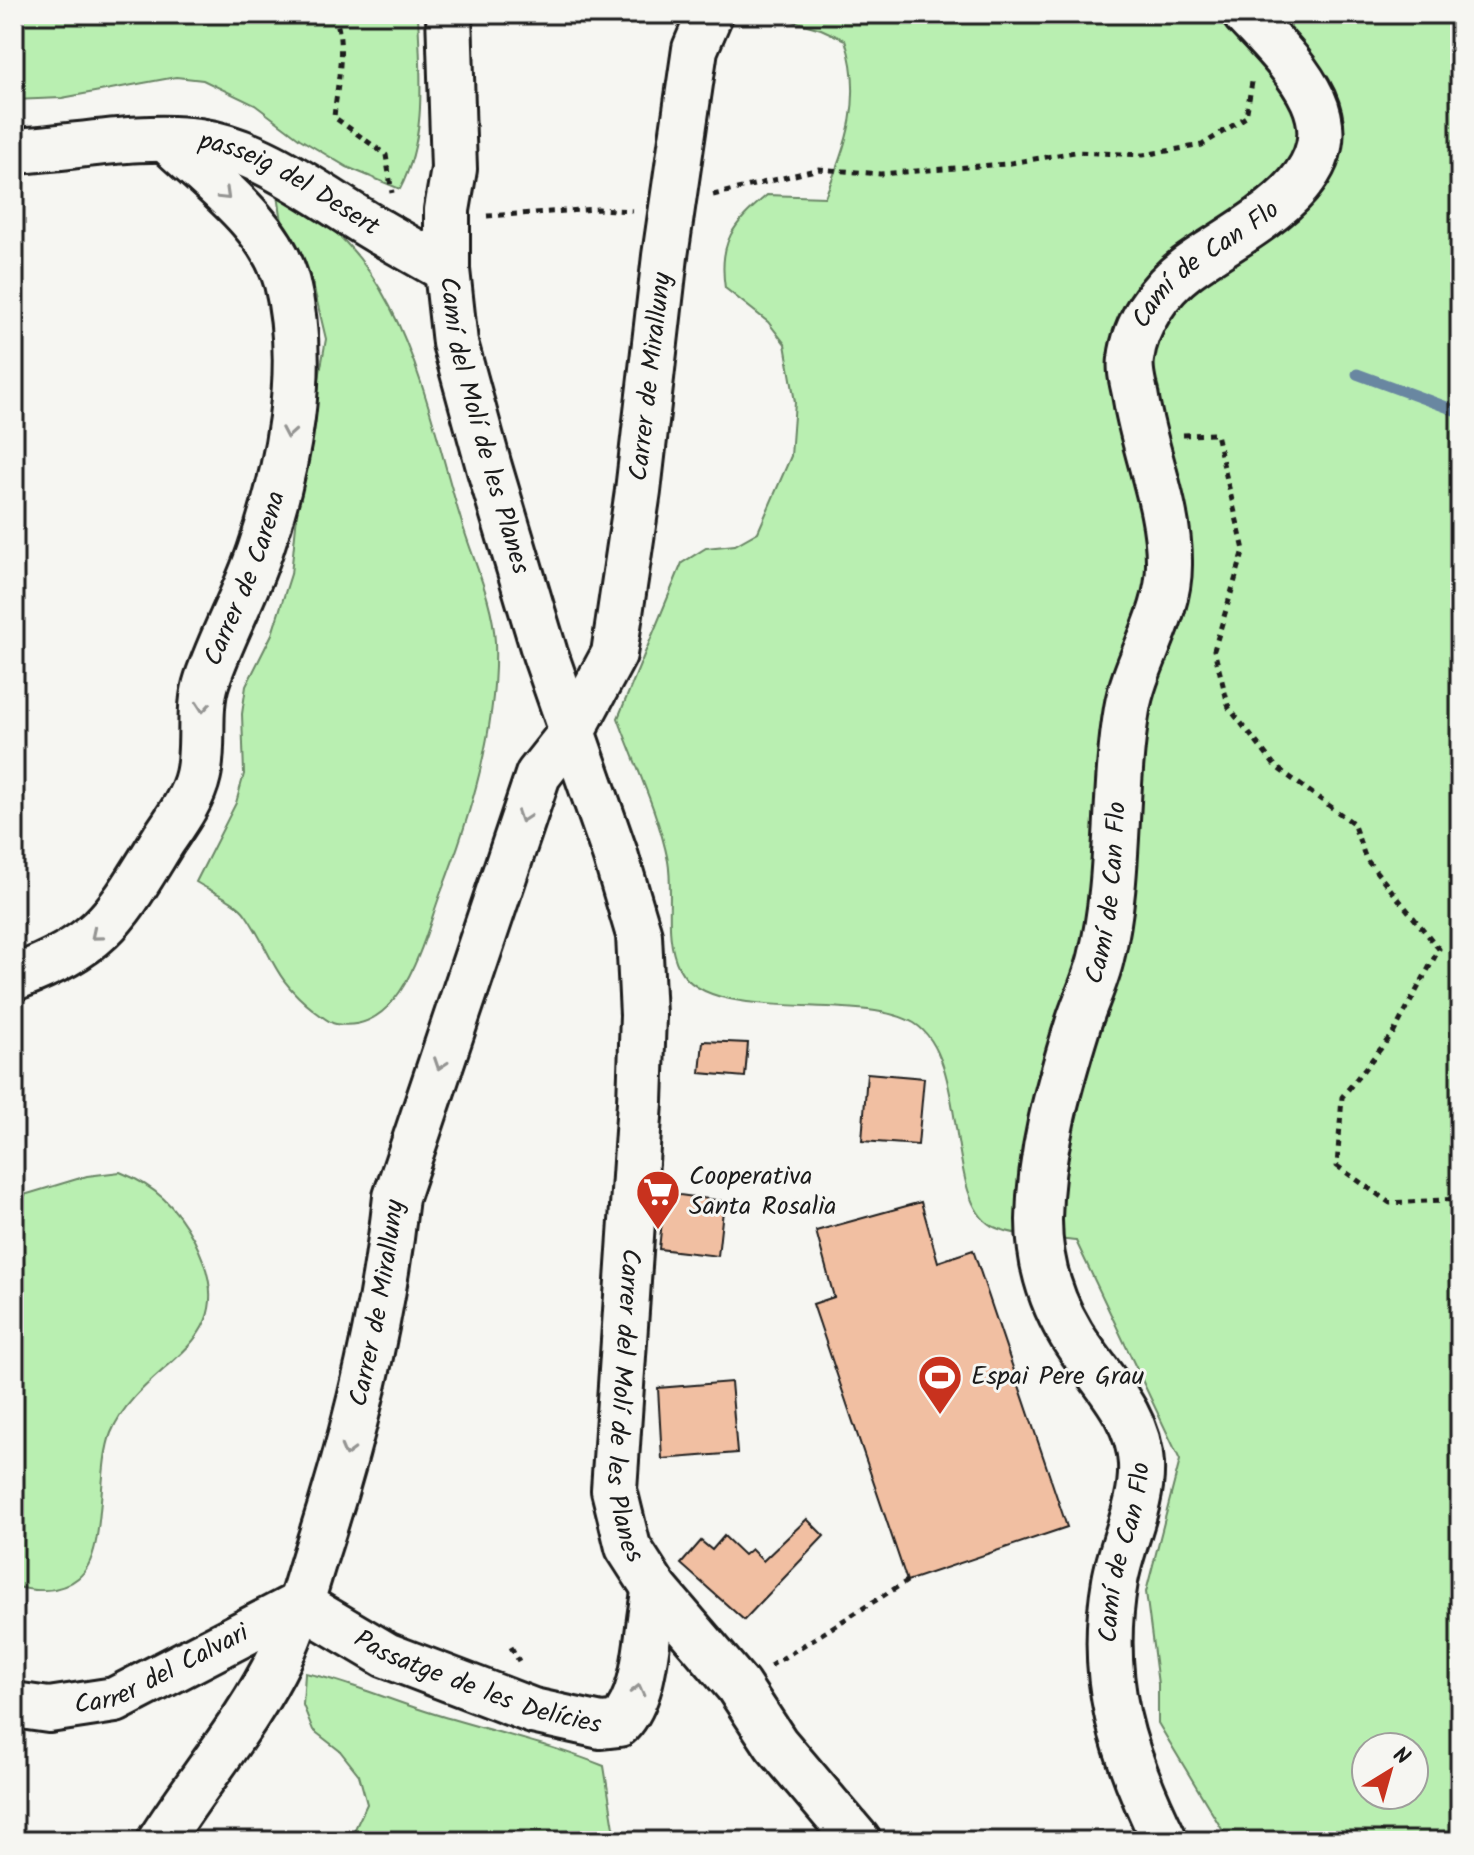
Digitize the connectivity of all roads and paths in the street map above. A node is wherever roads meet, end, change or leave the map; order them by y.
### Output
1 (334, 14) edge
2 (449, 14) edge
3 (710, 14) edge
4 (1245, 14) edge
5 (1253, 80) dead end
6 (168, 141) junction
7 (14, 151) edge
8 (672, 206) junction
9 (447, 210) junction
10 (380, 232) junction
11 (447, 270) junction
12 (1142, 435) junction
13 (565, 741) junction
14 (14, 978) edge
15 (1460, 1199) edge
16 (907, 1581) dead end
17 (655, 1589) junction
18 (300, 1604) junction
19 (738, 1686) junction
20 (14, 1705) edge
21 (160, 1841) edge
22 (858, 1841) edge
23 (1165, 1841) edge

1 - 10 path
2 - 9 street, Camí del Molí de les Planes
3 - 8 street, Carrer de Miralluny
4 - 12 street, Camí de Can Flo
5 - 8 path
6 - 7 street, passeig del Desert
6 - 10 street, passeig del Desert
6 -> 14 street, Carrer de Carena
8 - 9 path
8 - 13 street, Carrer de Miralluny
9 - 11 street, Camí del Molí de les Planes
10 - 11 street, passeig del Desert
11 - 13 street, Camí del Molí de les Planes
12 - 15 path
12 - 23 street, Camí de Can Flo
13 - 17 street, Carrer del Molí de les Planes
13 -> 18 street, Carrer de Miralluny
16 - 19 path
18 -> 17 street, Passatge de les Delícies
17 - 19 street, Carrer del Molí de les Planes
18 - 20 street, Carrer del Calvari
18 - 21 street, Carrer de Miralluny
19 - 22 street, Carrer del Molí de les Planes

